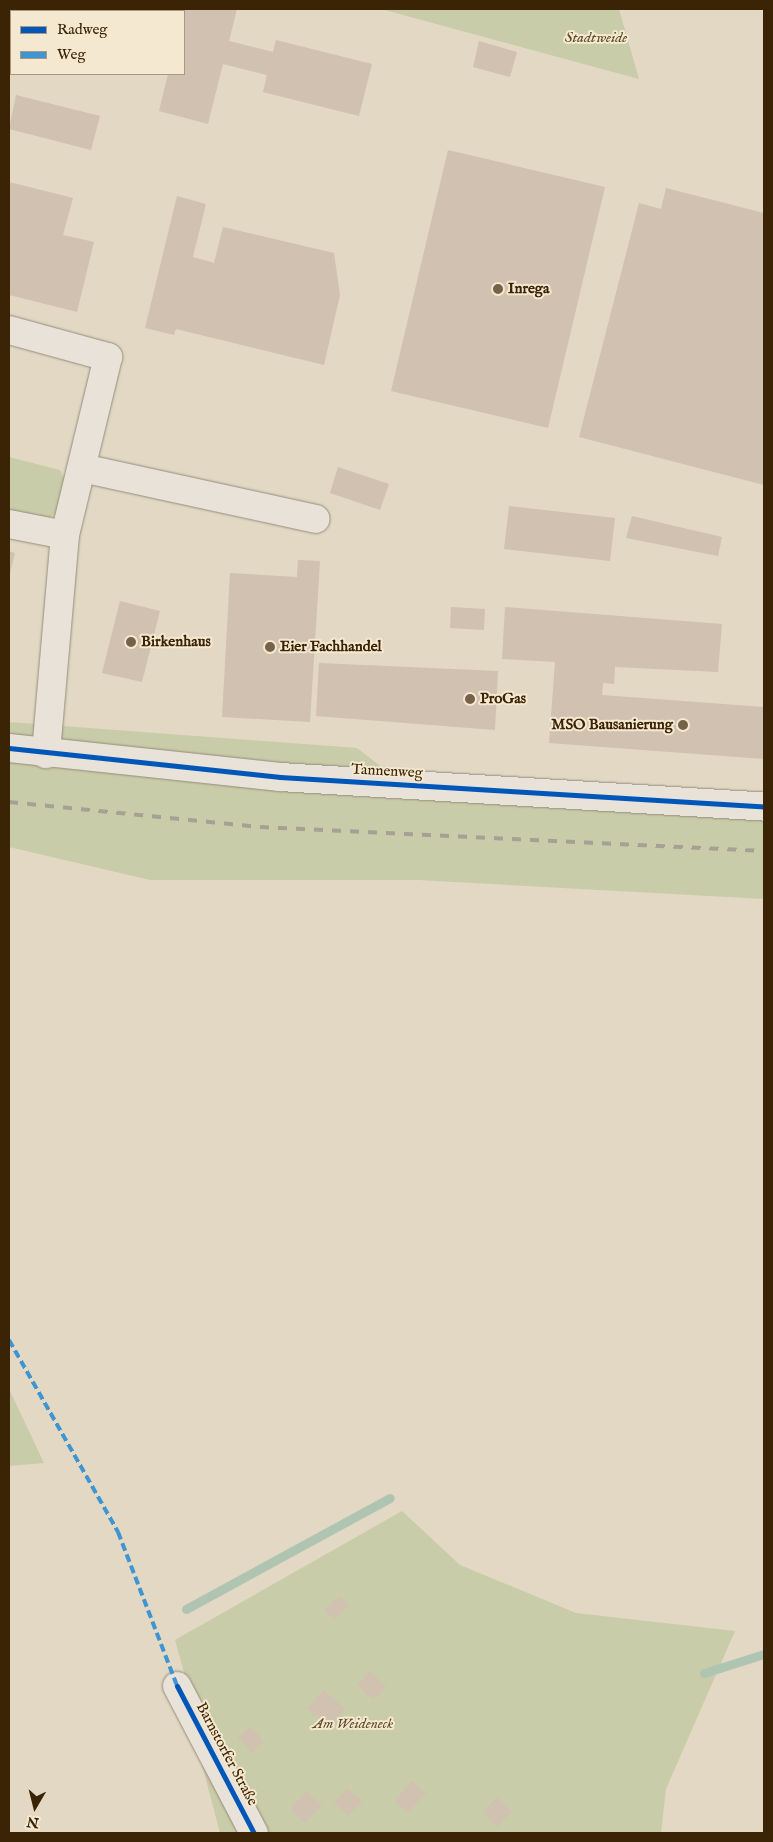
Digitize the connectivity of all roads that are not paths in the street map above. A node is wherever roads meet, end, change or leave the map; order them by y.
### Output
1 (9, 330) edge
2 (82, 468) junction
3 (315, 519) dead end
4 (9, 524) edge
5 (65, 535) junction
6 (9, 748) edge
7 (46, 754) junction
8 (764, 807) edge
9 (177, 1686) dead end
10 (254, 1833) edge

1 - 2 street
2 - 3 street
2 - 5 street
4 - 5 street
5 - 7 street
6 - 7 street, Tannenweg
7 - 8 street, Tannenweg
9 - 10 street, Barnstorfer Straße

